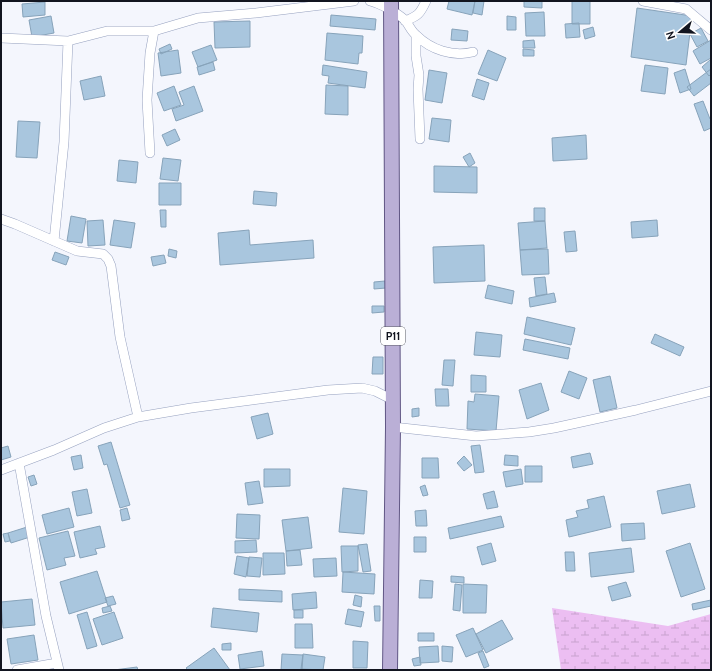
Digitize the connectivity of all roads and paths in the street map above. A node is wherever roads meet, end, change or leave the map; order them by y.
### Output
1 (354, 1) edge
2 (370, 1) edge
3 (426, 1) edge
4 (643, 1) edge
5 (391, 6) edge
6 (405, 21) junction
7 (711, 30) edge
8 (154, 31) junction
9 (416, 35) junction
10 (1, 38) edge
11 (68, 41) junction
12 (473, 52) dead end
13 (420, 139) dead end
14 (150, 153) dead end
15 (1, 219) edge
16 (54, 241) junction
17 (711, 392) edge
18 (393, 400) junction
19 (138, 417) junction
20 (393, 427) junction
21 (19, 463) junction
22 (1, 470) edge
23 (58, 667) edge
24 (17, 670) edge
25 (390, 670) edge

1 - 8 street
2 - 5 street
3 - 6 street
4 - 7 street
5 - 6 street
5 - 18 main road, P11
6 - 9 street
8 - 11 street
8 - 14 street
9 - 12 street
9 - 13 street
10 - 11 street
11 - 16 street
15 - 16 street
16 - 19 street
17 - 20 street
18 - 19 street
18 - 20 main road, P11
19 - 21 street
20 - 25 main road, P11
21 - 22 street
21 - 23 street
23 - 24 street

